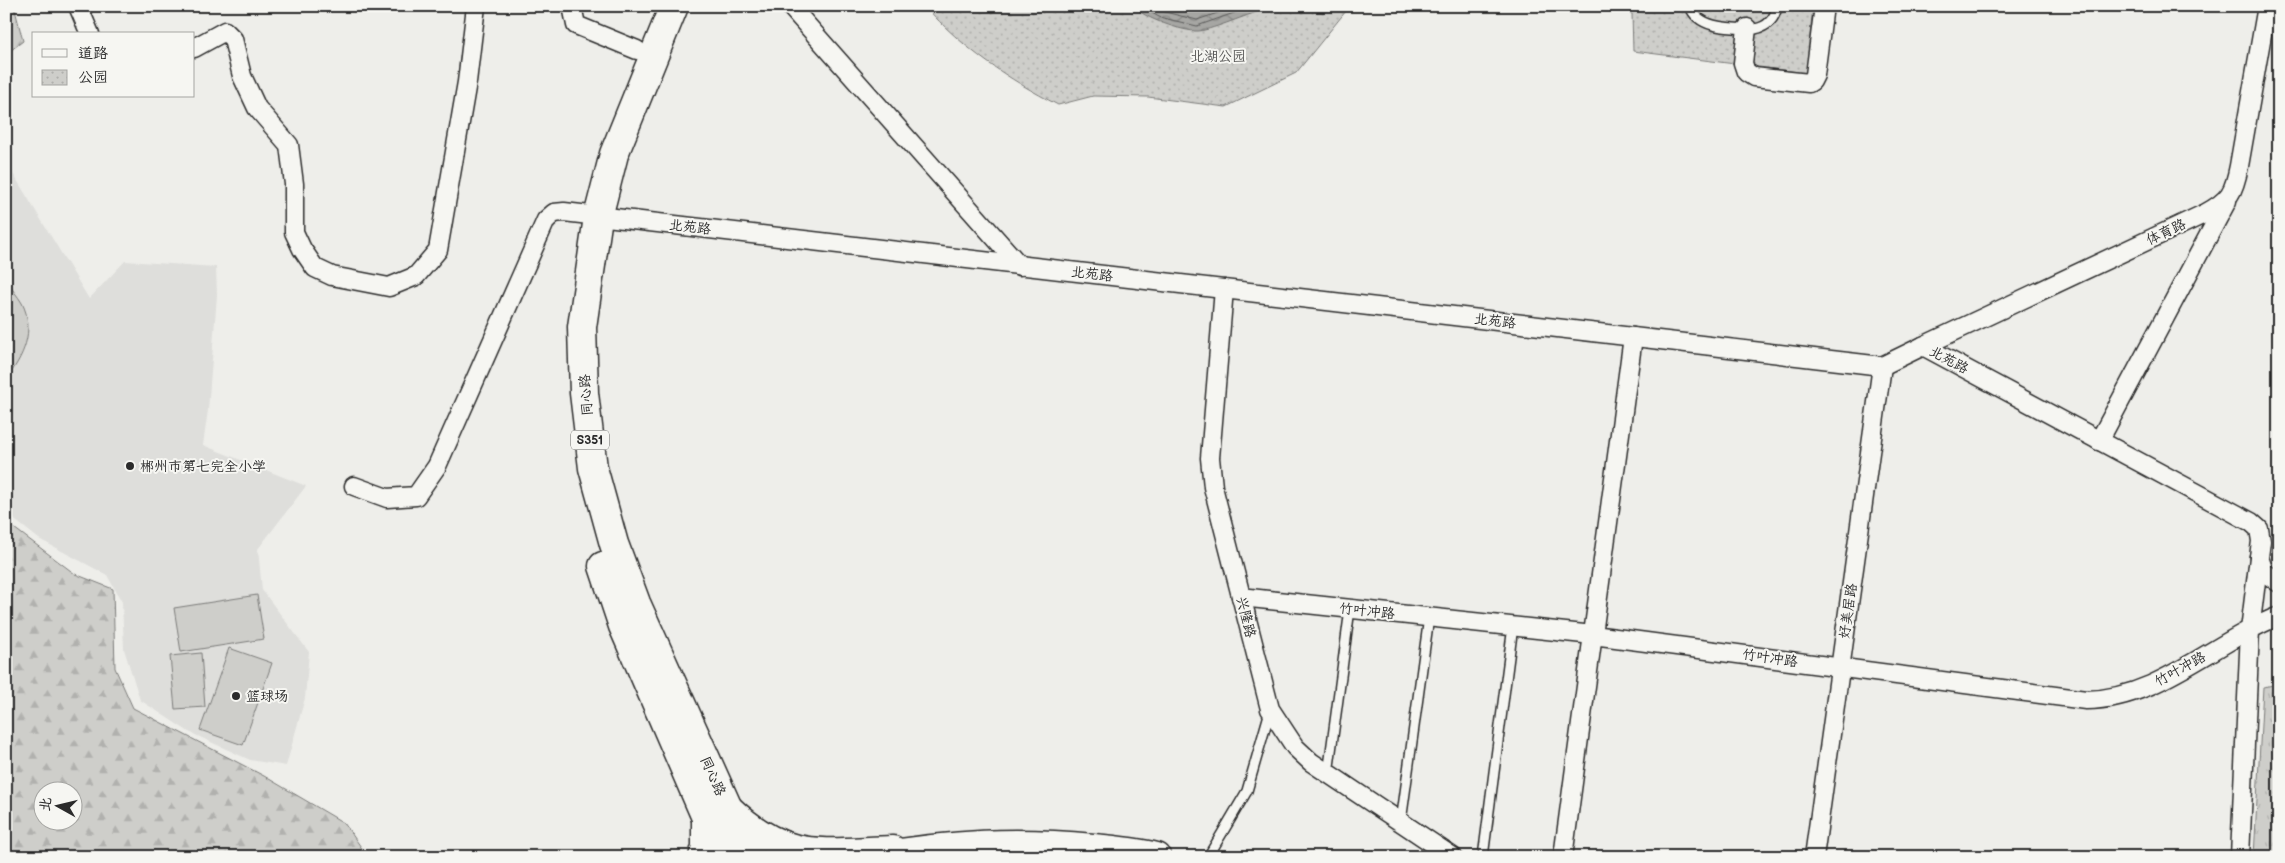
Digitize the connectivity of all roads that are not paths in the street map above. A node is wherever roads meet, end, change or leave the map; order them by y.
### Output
1 (78, 6) edge
2 (476, 6) edge
3 (572, 6) edge
4 (655, 6) edge
5 (674, 6) edge
6 (790, 6) edge
7 (1690, 6) edge
8 (1777, 6) edge
9 (1824, 6) edge
10 (2267, 6) edge
11 (1747, 28) junction
12 (89, 32) edge
13 (195, 47) edge
14 (637, 50) junction
15 (2229, 198) junction
16 (589, 216) junction
17 (1020, 266) junction
18 (1224, 289) junction
19 (1633, 337) junction
20 (1923, 346) junction
21 (1882, 366) junction
22 (2099, 441) junction
23 (354, 486) dead end
24 (2259, 556) junction
25 (2279, 583) edge
26 (1241, 597) junction
27 (1350, 609) junction
28 (2279, 616) edge
29 (1429, 617) junction
30 (1513, 626) junction
31 (2250, 630) junction
32 (1593, 635) junction
33 (1840, 668) junction
34 (1270, 709) junction
35 (1328, 774) junction
36 (717, 811) junction
37 (1401, 822) junction
38 (922, 849) junction
39 (702, 857) edge
40 (723, 857) edge
41 (750, 857) edge
42 (875, 857) edge
43 (1157, 857) edge
44 (1208, 857) edge
45 (1453, 857) edge
46 (1482, 857) edge
47 (1564, 857) edge
48 (1814, 857) edge
49 (2240, 857) edge

1 - 12 street
2 - 13 street
3 - 14 street
4 - 14 main road, 同心路 / S351
5 - 16 main road, 同心路 / S351
6 - 17 street
7 - 11 lane
8 - 11 lane
9 - 11 street
10 - 15 street
14 - 16 main road, 同心路 / S351
15 - 20 street, 体育路
15 - 22 street
16 - 17 street, 北苑路
16 - 23 street, 北苑路
16 - 36 main road, 同心路 / S351
17 - 18 street, 北苑路
18 - 19 street, 北苑路
18 - 26 street, 兴隆路
19 - 21 street, 北苑路
19 - 32 street
20 - 21 street, 北苑路
20 - 22 street, 北苑路
21 - 33 street, 好美居路
22 - 24 street, 北苑路
24 - 25 street
24 - 31 street, 北苑路
26 - 27 street, 竹叶冲路
26 - 34 street, 兴隆路
27 - 29 street, 竹叶冲路
27 - 35 lane
28 - 31 street, 竹叶冲路
29 - 30 street, 竹叶冲路
29 - 37 lane
30 - 32 street, 竹叶冲路
30 - 46 lane
31 - 33 street, 竹叶冲路
31 - 49 street, 北苑路
32 - 33 street, 竹叶冲路
32 - 47 street
33 - 48 street, 好美居路
34 - 35 street, 兴隆路
34 - 44 lane
35 - 37 street, 兴隆路
36 - 38 main road
36 - 39 main road
36 - 40 main road, 同心路 / S351
36 - 41 main road, 同心路 / S351
37 - 45 street, 兴隆路
38 - 42 main road
38 - 43 main road

